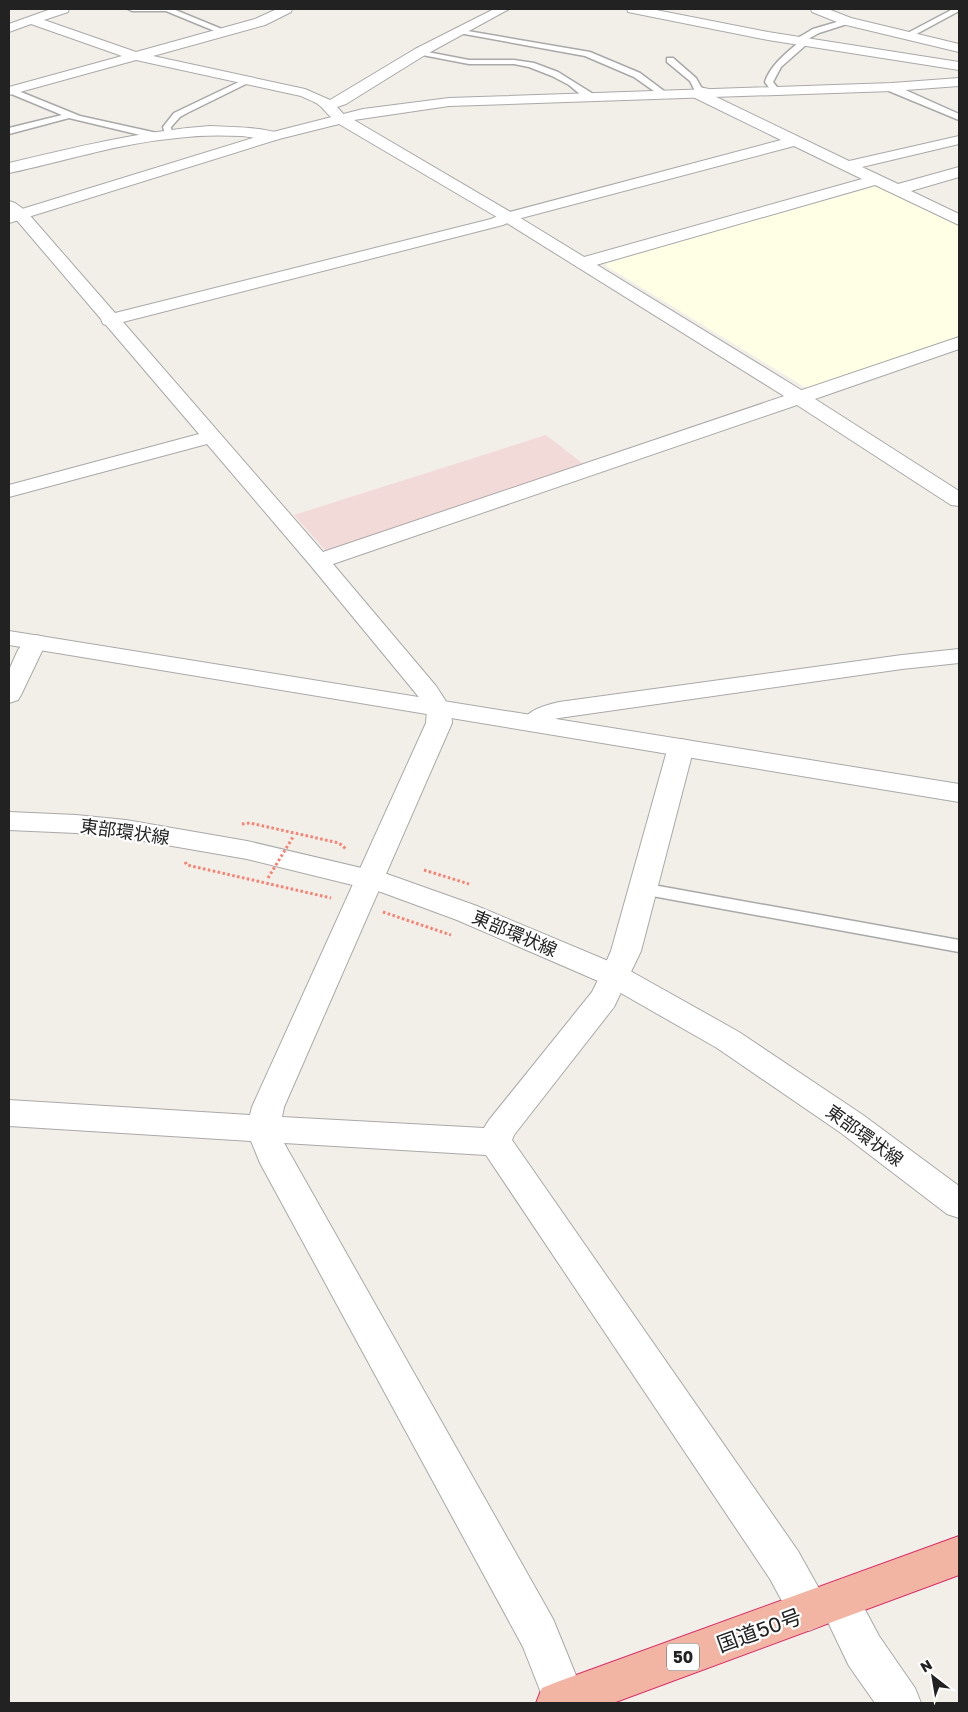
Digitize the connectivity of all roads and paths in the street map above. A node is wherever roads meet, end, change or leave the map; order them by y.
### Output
1 (63, 9) edge
2 (132, 9) edge
3 (286, 9) edge
4 (503, 9) edge
5 (633, 9) edge
6 (817, 9) edge
7 (958, 9) edge
8 (141, 10) edge
9 (132, 18) dead end
10 (847, 21) junction
11 (17, 23) edge
12 (459, 31) junction
13 (225, 32) junction
14 (906, 36) junction
15 (801, 41) junction
16 (959, 48) edge
17 (420, 52) junction
18 (135, 56) junction
19 (670, 60) dead end
20 (959, 66) edge
21 (9, 75) edge
22 (248, 81) junction
23 (959, 82) edge
24 (36, 84) junction
25 (892, 87) junction
26 (10, 91) edge
27 (776, 91) junction
28 (704, 92) junction
29 (664, 94) junction
30 (594, 97) junction
31 (328, 105) junction
32 (71, 115) junction
33 (959, 117) edge
34 (340, 118) junction
35 (9, 131) edge
36 (163, 135) junction
37 (274, 136) junction
38 (959, 140) edge
39 (795, 141) junction
40 (846, 166) junction
41 (9, 168) edge
42 (959, 172) edge
43 (876, 180) junction
44 (896, 190) junction
45 (12, 213) edge
46 (508, 217) junction
47 (959, 220) edge
48 (583, 263) junction
49 (109, 320) junction
50 (959, 343) edge
51 (799, 397) junction
52 (210, 437) junction
53 (9, 491) edge
54 (959, 500) edge
55 (318, 561) junction
56 (9, 638) edge
57 (36, 642) junction
58 (959, 656) edge
59 (9, 695) edge
60 (439, 709) junction
61 (533, 723) junction
62 (681, 747) junction
63 (959, 793) edge
64 (9, 822) edge
65 (293, 837) dead end
66 (176, 861) dead end
67 (423, 870) dead end
68 (268, 878) dead end
69 (367, 880) junction
70 (468, 884) dead end
71 (642, 888) junction
72 (336, 900) dead end
73 (376, 910) dead end
74 (451, 935) dead end
75 (959, 946) edge
76 (616, 976) junction
77 (9, 1114) edge
78 (263, 1128) junction
79 (495, 1142) junction
80 (959, 1204) edge
81 (959, 1555) edge
82 (824, 1606) junction
83 (561, 1702) edge
84 (900, 1703) edge

1 - 11 street
2 - 8 lane
3 - 13 street
4 - 12 street
5 - 15 street
6 - 10 street
7 - 14 lane
8 - 9 lane
8 - 13 lane
10 - 14 street
10 - 15 lane
11 - 18 street
12 - 17 street
12 - 29 lane
13 - 18 street
14 - 16 street
15 - 20 street
15 - 27 lane
17 - 30 lane
17 - 31 street
18 - 22 street
18 - 24 street
19 - 28 lane
21 - 24 street
22 - 31 street
22 - 36 lane
23 - 25 street
24 - 26 street
25 - 27 street
25 - 33 lane
26 - 32 lane
27 - 28 street
28 - 29 street
28 - 39 street
29 - 30 street
30 - 34 street
31 - 34 street
32 - 35 lane
32 - 36 lane
34 - 37 street
34 - 46 street
36 - 37 street
36 - 41 street
37 - 45 street
38 - 40 street
39 - 40 street
39 - 46 street
40 - 43 street
42 - 44 street
43 - 44 street
43 - 48 street
44 - 47 street
45 - 49 street
46 - 48 street
46 - 49 street
48 - 51 street
49 - 52 street
50 - 51 street
51 - 54 street
51 - 55 street
52 - 53 street
52 - 55 street
55 - 60 street
56 - 57 street
57 - 59 street
57 - 60 street
58 - 61 street
60 - 61 street
60 - 69 street
61 - 62 street
62 - 63 street
62 - 71 street
64 - 69 street, 東部環状線
65 - 68 path, bridge
66 - 72 path
67 - 70 path
69 - 76 street, 東部環状線
69 - 78 street
71 - 75 lane
71 - 76 street
73 - 74 path
76 - 79 street
76 - 80 street, 東部環状線
77 - 78 street
78 - 79 street
78 - 83 street
79 - 82 street
81 - 82 highway, 国道50号 / 50
82 - 83 highway, 国道50号 / 50
82 - 84 street

